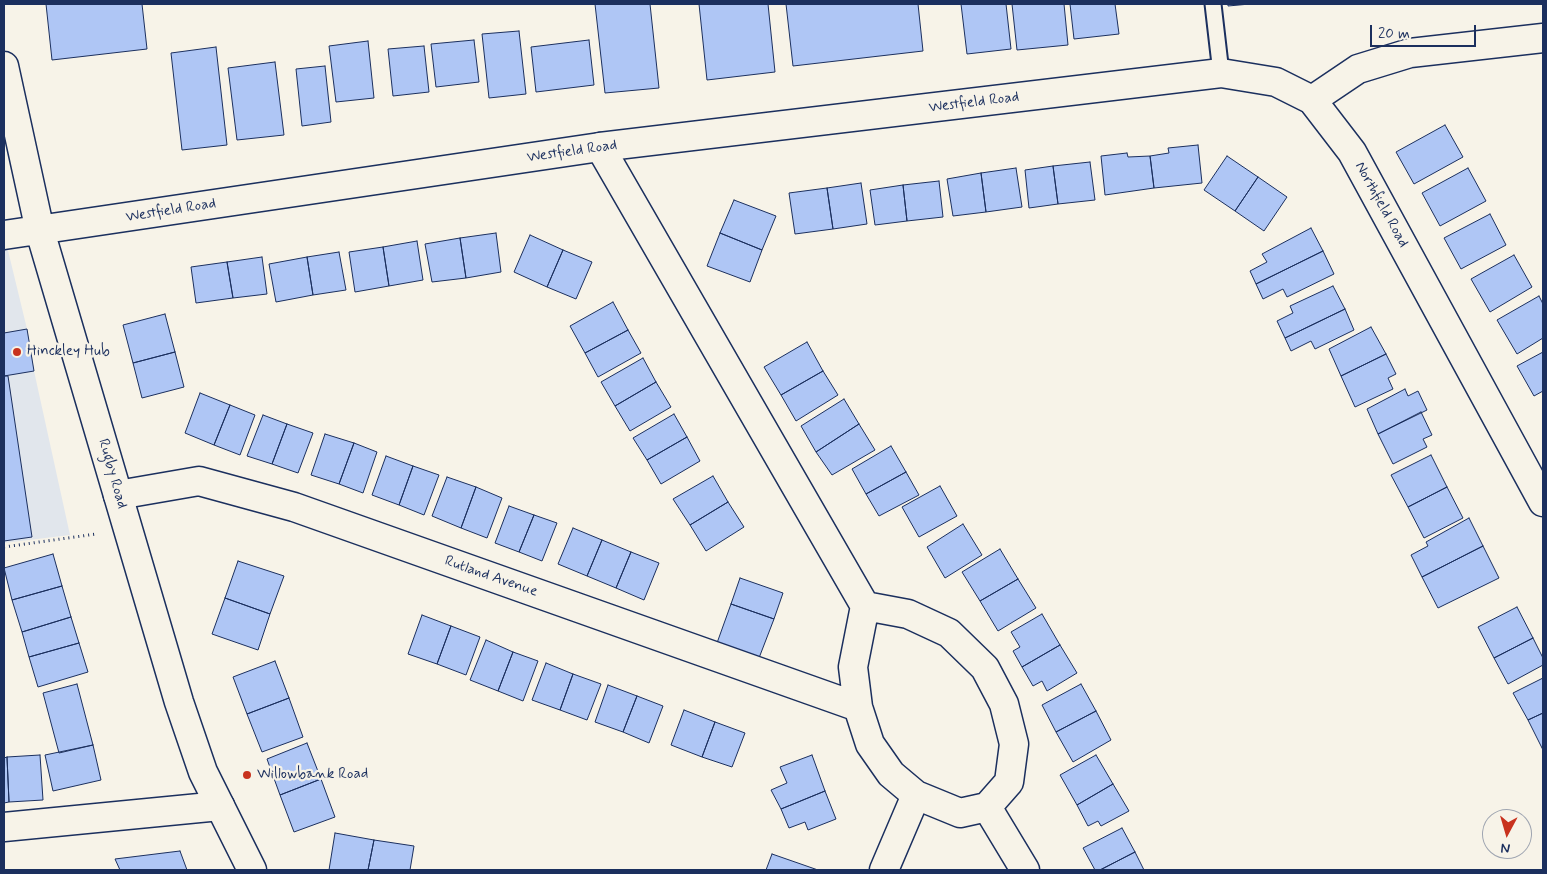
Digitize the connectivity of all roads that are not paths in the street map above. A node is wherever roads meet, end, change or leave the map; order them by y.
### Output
1 (1213, 4) edge
2 (1543, 38) edge
3 (4, 66) edge
4 (1221, 73) junction
5 (1105, 87) joint
6 (1312, 100) junction
7 (600, 147) junction
8 (40, 231) junction
9 (4, 235) edge
10 (118, 495) junction
11 (1543, 502) edge
12 (865, 606) junction
13 (858, 707) junction
14 (916, 795) junction
15 (220, 806) junction
16 (986, 807) junction
17 (4, 827) edge
18 (252, 870) edge
19 (884, 870) edge
20 (1025, 870) edge

1 - 4 lane
2 - 6 street
3 - 8 street, Rugby Road
4 - 5 street, Northfield Road
4 - 6 street, Northfield Road
5 - 7 street, Westfield Road
6 - 11 street, Northfield Road
7 - 8 street, Westfield Road
7 - 12 street
8 - 9 street, Westfield Road
8 - 10 street, Rugby Road
10 - 13 street, Rutland Avenue
10 - 15 street, Rugby Road
12 - 13 street
12 - 16 street
13 - 14 street
14 - 16 street
14 - 19 street
15 - 17 street
15 - 18 street, Rugby Road
16 - 20 street

